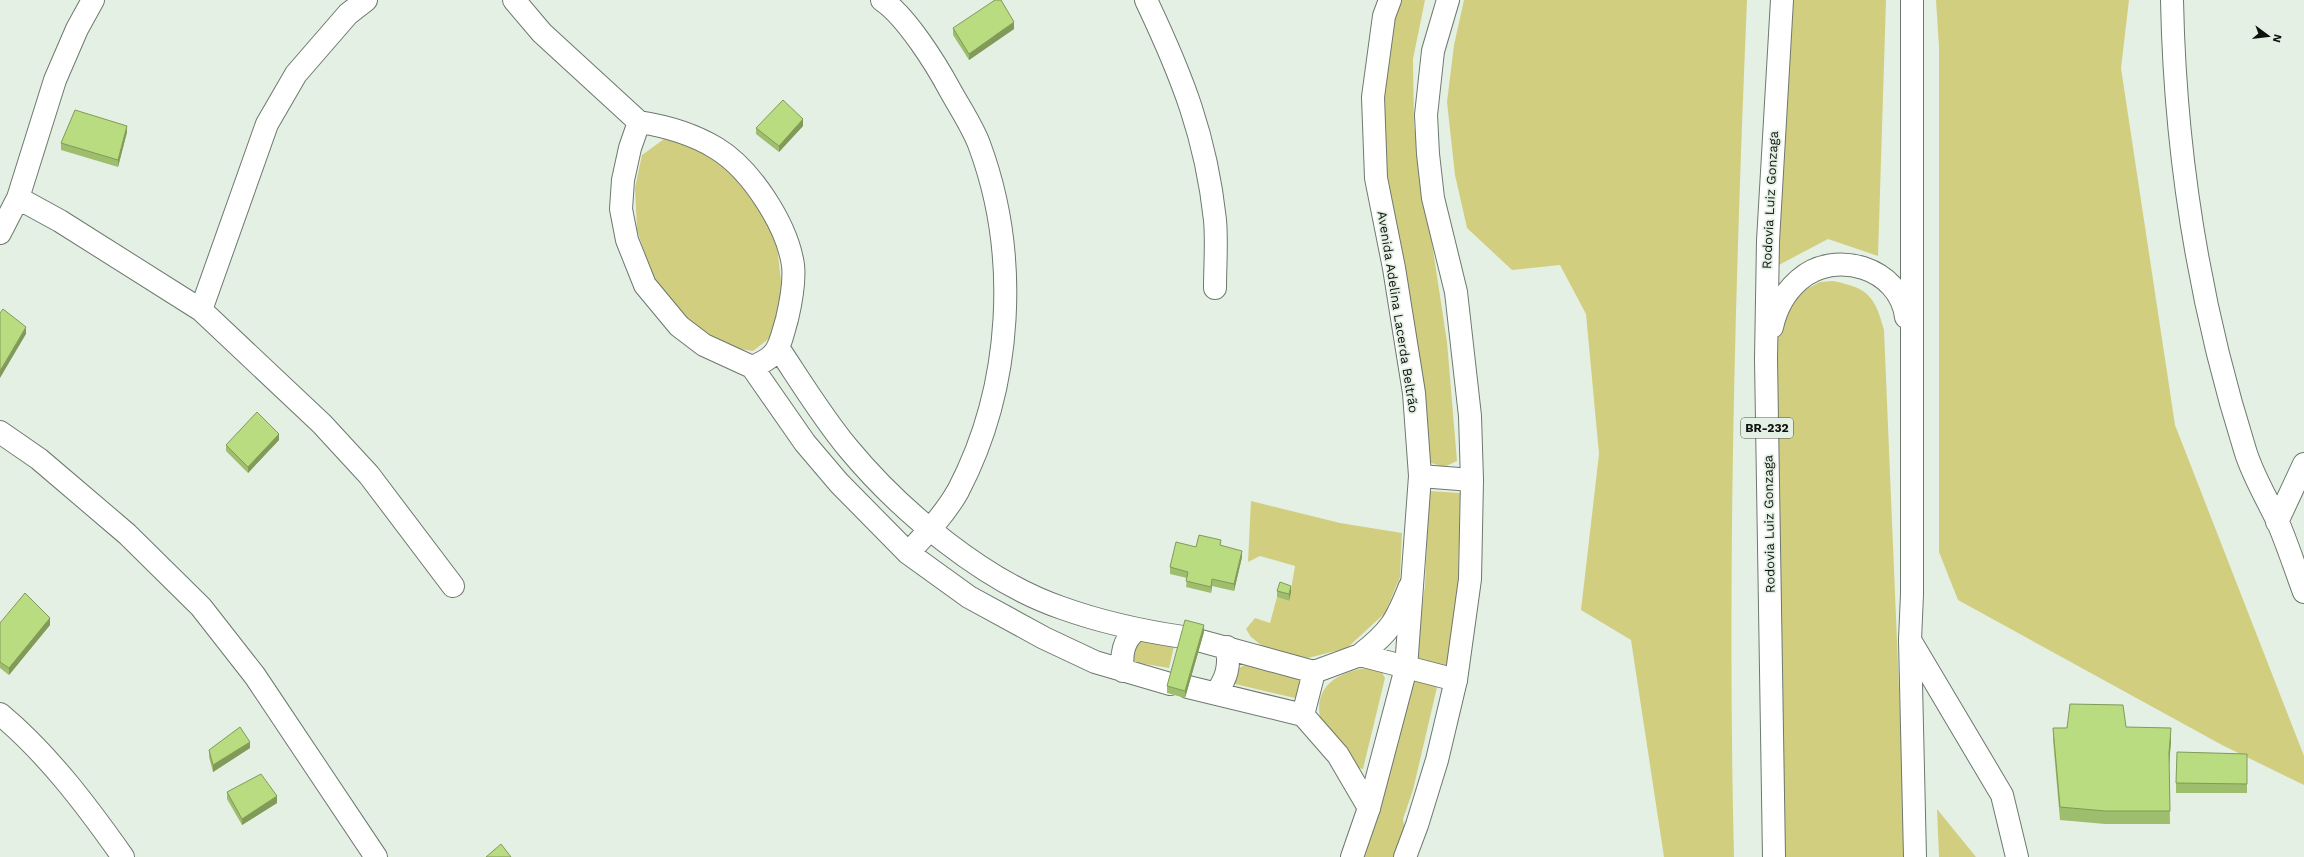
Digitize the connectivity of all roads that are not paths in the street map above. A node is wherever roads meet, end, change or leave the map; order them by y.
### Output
1 (93, 0) edge
2 (366, 0) edge
3 (514, 0) edge
4 (1146, 0) edge
5 (1390, 0) edge
6 (1448, 0) edge
7 (1782, 0) edge
8 (1912, 0) edge
9 (2172, 0) edge
10 (892, 3) edge
11 (639, 122) junction
12 (18, 198) junction
13 (0, 233) edge
14 (1215, 288) dead end
15 (201, 310) junction
16 (778, 349) junction
17 (1766, 359) junction
18 (1911, 364) junction
19 (752, 367) junction
20 (0, 432) edge
21 (2304, 464) edge
22 (1420, 476) junction
23 (1472, 480) junction
24 (2277, 522) junction
25 (931, 529) junction
26 (908, 553) junction
27 (1414, 577) junction
28 (453, 586) dead end
29 (2304, 592) edge
30 (1136, 630) junction
31 (1910, 640) junction
32 (1227, 647) junction
33 (1360, 655) junction
34 (1406, 668) junction
35 (1124, 671) junction
36 (1314, 672) junction
37 (1456, 680) junction
38 (1216, 693) junction
39 (0, 714) edge
40 (1303, 715) junction
41 (1369, 808) junction
42 (123, 857) edge
43 (376, 857) edge
44 (1352, 857) edge
45 (1405, 857) edge
46 (1774, 857) edge
47 (1915, 857) edge
48 (2018, 857) edge

1 - 12 main road
2 - 15 main road
3 - 11 main road
4 - 14 main road
5 - 22 main road, Avenida Adelina Lacerda Beltrão
6 - 23 main road
7 - 17 main road, Rodovia Luiz Gonzaga / BR-232
8 - 18 main road
9 - 24 main road
10 - 25 main road
11 - 16 main road
11 - 19 main road
12 - 13 main road
12 - 15 main road
15 - 28 main road
16 - 19 main road
16 - 25 main road
17 - 18 main road
17 - 46 main road, Rodovia Luiz Gonzaga / BR-232
18 - 31 main road
19 - 26 main road
20 - 43 main road
21 - 24 main road
22 - 23 main road
22 - 27 main road, Avenida Adelina Lacerda Beltrão
23 - 37 main road
24 - 29 main road
25 - 26 main road
25 - 30 main road
26 - 35 main road
27 - 33 main road
27 - 34 main road, Avenida Adelina Lacerda Beltrão
30 - 32 main road
30 - 35 main road
31 - 47 main road
31 - 48 main road
32 - 36 main road
32 - 38 main road
33 - 34 main road
33 - 36 main road
34 - 37 main road
34 - 41 main road, Avenida Adelina Lacerda Beltrão
35 - 38 main road
36 - 40 main road
37 - 45 main road
38 - 40 main road
39 - 42 main road
40 - 41 main road
41 - 44 main road, Avenida Adelina Lacerda Beltrão

